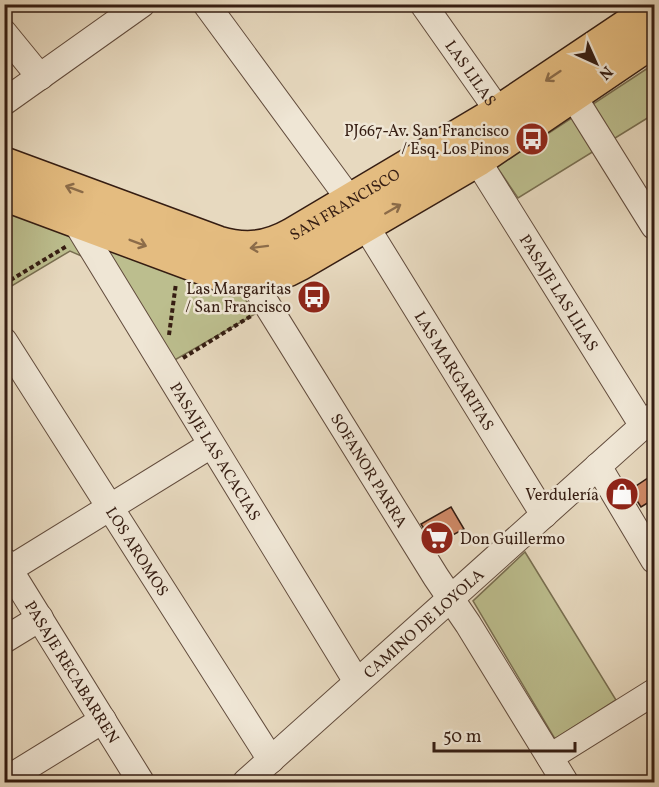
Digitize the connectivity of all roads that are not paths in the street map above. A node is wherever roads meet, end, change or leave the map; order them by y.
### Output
1 (142, 4) edge
2 (206, 4) edge
3 (423, 4) edge
4 (646, 18) edge
5 (4, 33) edge
6 (40, 77) junction
7 (573, 96) junction
8 (4, 102) edge
9 (499, 112) junction
10 (477, 160) junction
11 (4, 164) edge
12 (4, 194) edge
13 (358, 213) junction
14 (654, 226) edge
15 (78, 227) junction
16 (260, 292) junction
17 (4, 341) edge
18 (649, 421) edge
19 (211, 445) junction
20 (598, 466) junction
21 (110, 507) junction
22 (544, 515) junction
23 (654, 560) edge
24 (7, 565) edge
25 (450, 598) junction
26 (40, 618) junction
27 (4, 640) edge
28 (357, 682) junction
29 (654, 692) edge
30 (103, 720) junction
31 (271, 760) junction
32 (553, 773) edge
33 (4, 781) edge
34 (141, 783) edge
35 (246, 783) edge

1 - 6 street
2 - 13 street, LAS MARGARITAS
3 - 9 street, LAS LILAS
4 - 7 main road, SAN FRANCISCO
4 -> 9 main road, SAN FRANCISCO
5 - 6 street
6 - 8 street
7 - 10 main road, SAN FRANCISCO
7 - 14 street
9 - 13 main road, SAN FRANCISCO
13 -> 10 main road, SAN FRANCISCO
10 - 18 street, PASAJE LAS LILAS
13 -> 11 main road, SAN FRANCISCO
12 - 15 main road, SAN FRANCISCO
13 - 16 main road, SAN FRANCISCO
13 - 22 street, LAS MARGARITAS
15 -> 16 main road, SAN FRANCISCO
15 - 19 street, PASAJE LAS ACACIAS
16 - 25 street, SOFANOR PARRA
17 - 21 street, LOS AROMOS
18 - 20 street, CAMINO DE LOYOLA
19 - 21 street
19 - 28 street, PASAJE LAS ACACIAS
20 - 22 street, CAMINO DE LOYOLA
20 - 23 street
21 - 24 street
21 - 31 street, LOS AROMOS
22 - 25 street, CAMINO DE LOYOLA
24 - 26 street, PASAJE RECABARREN
25 - 28 street, CAMINO DE LOYOLA
25 - 32 street, SOFANOR PARRA
26 - 27 street
26 - 30 street, PASAJE RECABARREN
28 - 31 street, CAMINO DE LOYOLA
29 - 32 street
30 - 33 street
30 - 34 street, PASAJE RECABARREN
31 - 35 street, CAMINO DE LOYOLA

